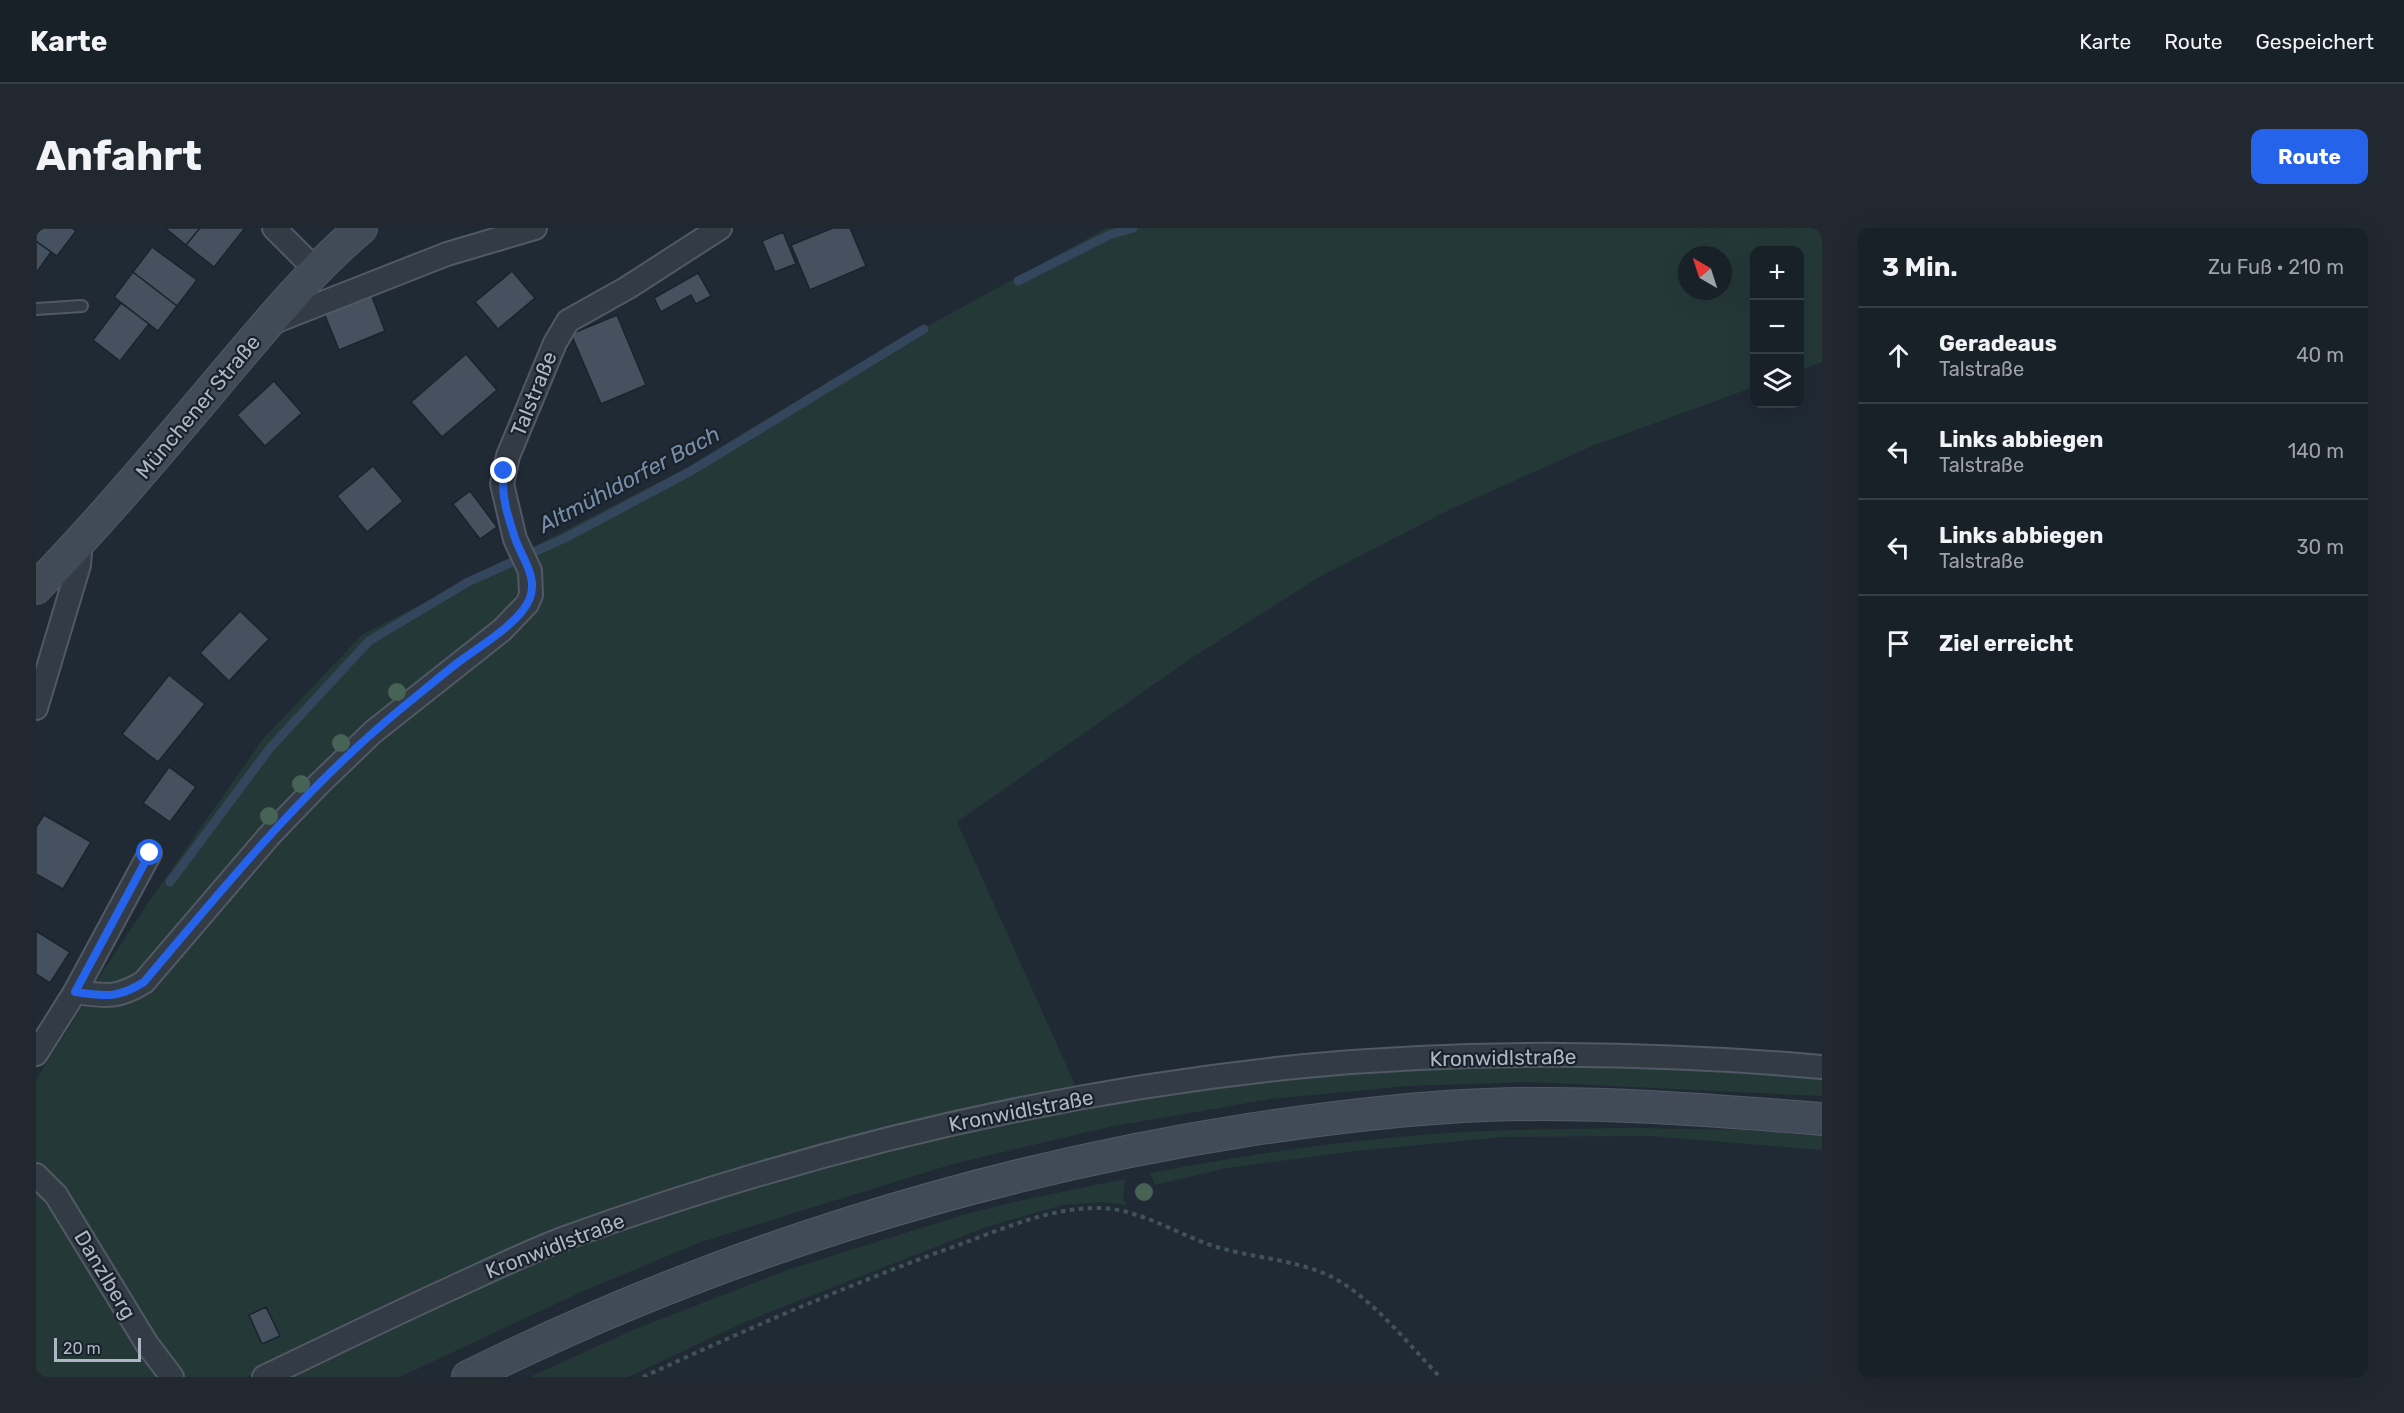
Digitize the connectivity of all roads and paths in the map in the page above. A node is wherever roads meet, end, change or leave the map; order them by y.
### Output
1 (274, 228) edge
2 (361, 228) edge
3 (535, 228) edge
4 (720, 228) edge
5 (317, 271) junction
6 (82, 306) dead end
7 (36, 309) edge
8 (268, 324) junction
9 (81, 540) junction
10 (36, 588) edge
11 (36, 708) edge
12 (150, 853) dead end
13 (75, 992) junction
14 (36, 1054) edge
15 (1822, 1067) edge
16 (1822, 1119) edge
17 (36, 1175) edge
18 (172, 1377) edge
19 (264, 1377) edge
20 (468, 1377) edge
21 (642, 1377) edge
22 (1440, 1377) edge

1 - 5 street
2 - 5 main road, Münchener Straße
3 - 8 street
4 - 13 street, Talstraße
5 - 8 main road, Münchener Straße
6 - 7 lane
8 - 9 main road, Münchener Straße
9 - 10 main road, Münchener Straße
9 - 11 street
12 - 13 street
13 - 14 street
15 - 19 street, Kronwidlstraße
16 - 20 main road
17 - 18 street, Danzlberg
21 - 22 path

